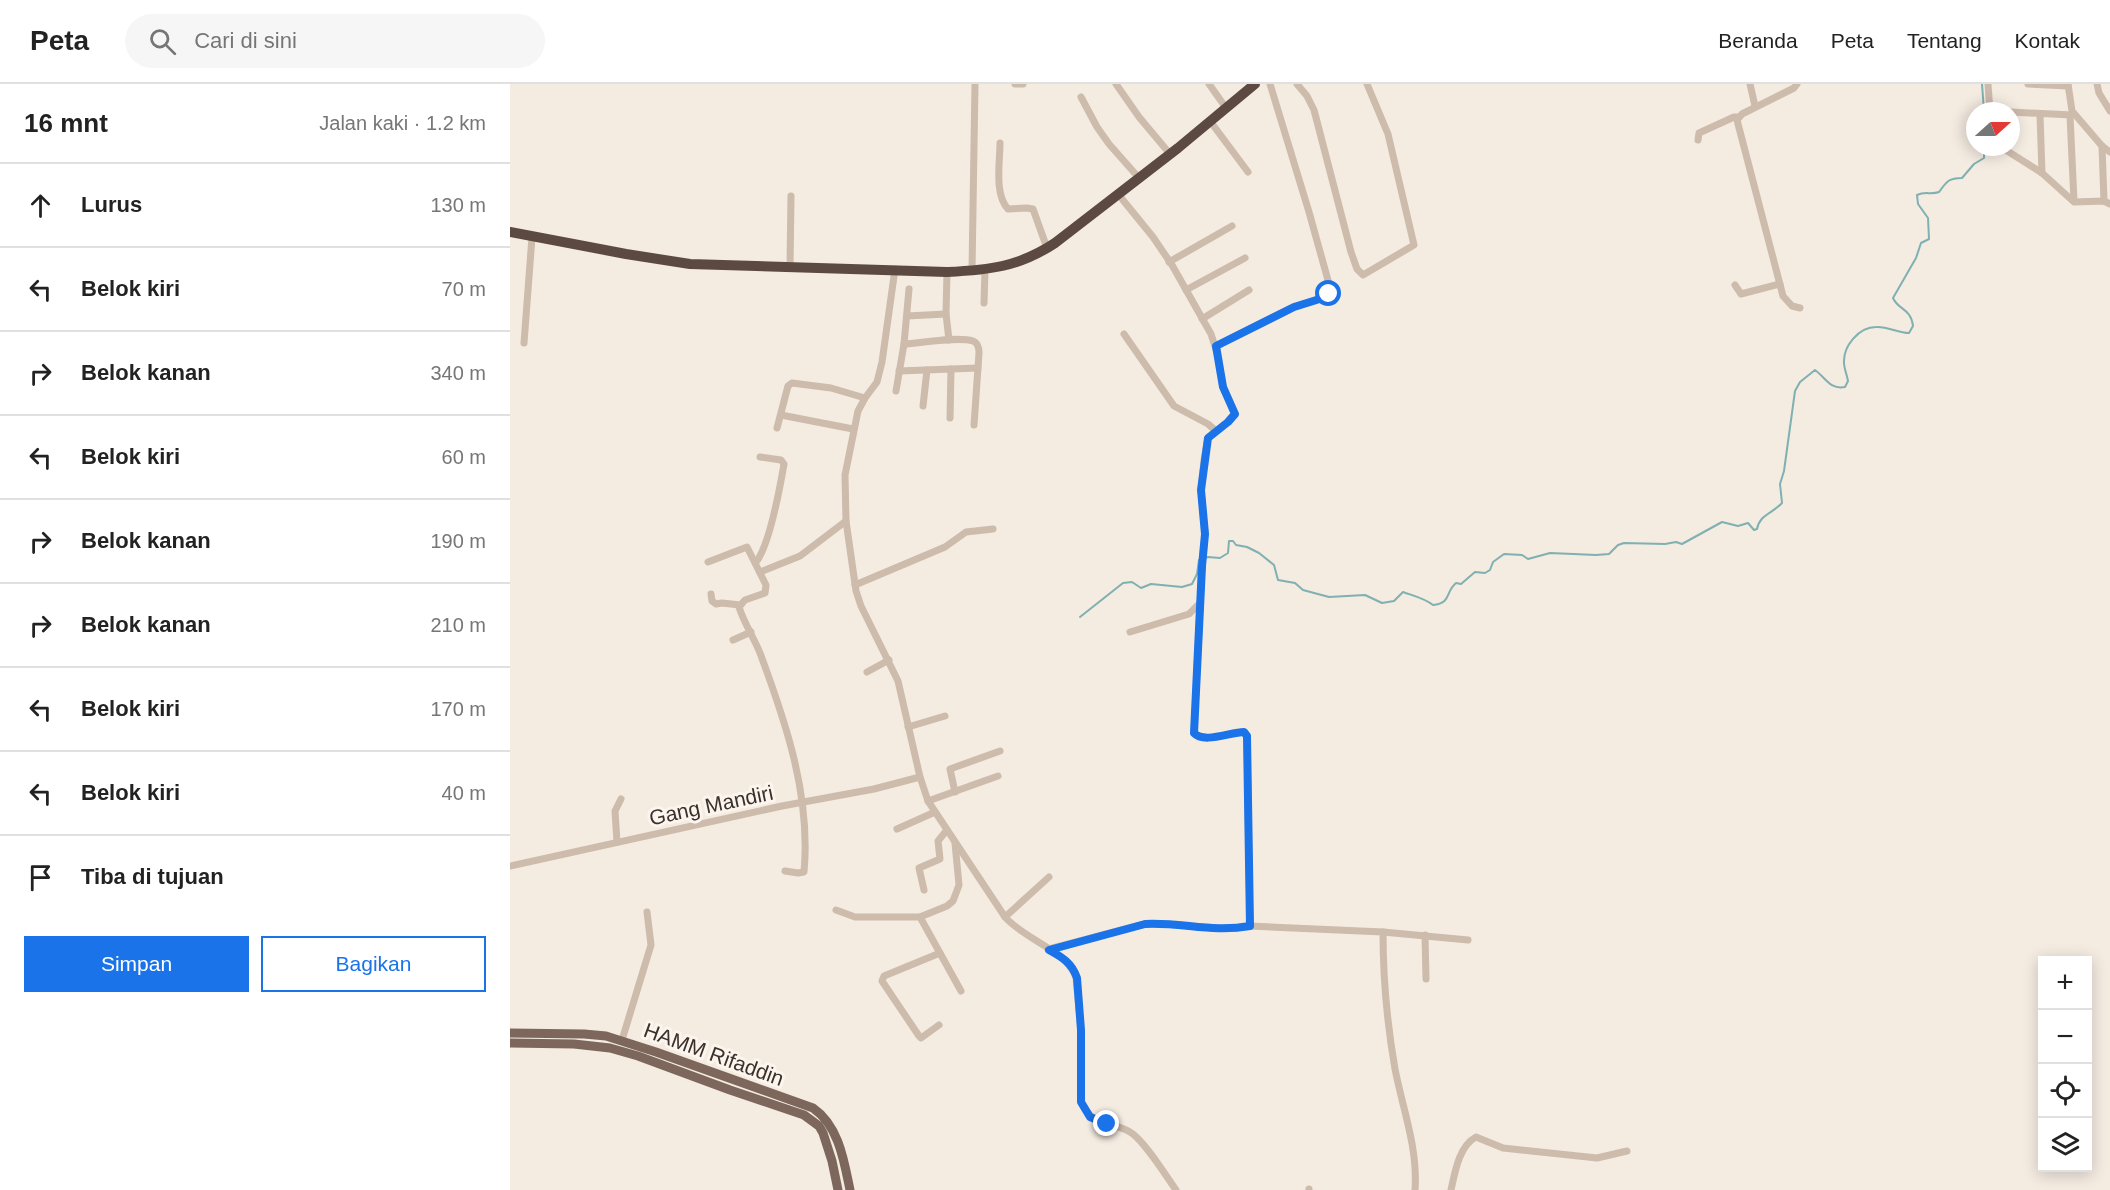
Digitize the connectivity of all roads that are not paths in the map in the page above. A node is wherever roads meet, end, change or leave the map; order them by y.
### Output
1 (975, 84) edge
2 (1016, 84) edge
3 (1023, 84) edge
4 (1116, 84) edge
5 (1209, 84) edge
6 (1255, 84) edge
7 (1270, 84) edge
8 (1297, 84) edge
9 (1367, 84) edge
10 (1750, 84) edge
11 (1797, 84) edge
12 (1988, 84) edge
13 (2028, 84) edge
14 (2097, 84) edge
15 (2068, 85) edge
16 (2099, 93) junction
17 (2110, 94) edge
18 (1081, 96) dead end
19 (1989, 102) edge
20 (1755, 106) junction
21 (1226, 108) junction
22 (2110, 111) edge
23 (2020, 113) edge
24 (2040, 115) junction
25 (2072, 115) junction
26 (1738, 117) junction
27 (1210, 122) junction
28 (1698, 140) dead end
29 (1000, 143) dead end
30 (2102, 146) junction
31 (2110, 152) edge
32 (1170, 154) junction
33 (2015, 156) edge
34 (1248, 172) dead end
35 (2042, 173) junction
36 (1139, 178) junction
37 (1118, 194) junction
38 (791, 196) dead end
39 (2074, 202) junction
40 (2107, 202) edge
41 (1232, 226) dead end
42 (510, 232) edge
43 (532, 237) junction
44 (1047, 248) junction
45 (1245, 258) dead end
46 (1169, 262) junction
47 (790, 267) junction
48 (895, 269) junction
49 (985, 270) junction
50 (972, 271) junction
51 (947, 272) junction
52 (1780, 284) junction
53 (1735, 285) dead end
54 (909, 289) dead end
55 (1186, 290) junction
56 (1249, 290) dead end
57 (984, 303) dead end
58 (1800, 308) dead end
59 (946, 314) junction
60 (906, 316) junction
61 (1202, 319) junction
62 (1124, 334) dead end
63 (949, 340) junction
64 (525, 343) dead end
65 (904, 344) junction
66 (1216, 346) junction
67 (978, 368) junction
68 (951, 369) junction
69 (927, 370) junction
70 (899, 371) junction
71 (896, 391) dead end
72 (865, 398) junction
73 (923, 406) dead end
74 (781, 415) junction
75 (950, 418) dead end
76 (974, 424) dead end
77 (777, 428) dead end
78 (853, 429) junction
79 (1216, 431) junction
80 (760, 457) dead end
81 (846, 521) junction
82 (993, 529) dead end
83 (708, 562) dead end
84 (756, 562) junction
85 (760, 572) junction
86 (855, 585) junction
87 (711, 594) dead end
88 (1200, 603) junction
89 (740, 605) junction
90 (751, 632) junction
91 (1130, 632) dead end
92 (733, 640) dead end
93 (889, 660) junction
94 (867, 672) dead end
95 (945, 716) dead end
96 (908, 728) junction
97 (1000, 751) dead end
98 (998, 776) dead end
99 (920, 777) junction
100 (955, 792) junction
101 (621, 799) dead end
102 (928, 801) junction
103 (804, 802) junction
104 (935, 812) junction
105 (897, 829) dead end
106 (947, 830) junction
107 (617, 842) junction
108 (955, 843) junction
109 (510, 866) edge
110 (785, 870) dead end
111 (1049, 878) dead end
112 (924, 890) dead end
113 (837, 910) dead end
114 (647, 912) dead end
115 (920, 917) junction
116 (1005, 917) junction
117 (1250, 926) junction
118 (1383, 932) junction
119 (1425, 935) junction
120 (1468, 940) dead end
121 (1049, 950) junction
122 (940, 953) junction
123 (1426, 979) dead end
124 (961, 991) dead end
125 (939, 1025) dead end
126 (510, 1033) edge
127 (622, 1040) junction
128 (510, 1043) edge
129 (639, 1051) junction
130 (1627, 1151) dead end
131 (838, 1190) edge
132 (850, 1190) edge
133 (1176, 1190) edge
134 (1415, 1190) edge
135 (1451, 1190) edge

1 - 50 street
2 - 3 street
4 - 32 street
5 - 21 street
6 - 21 highway
7 - 66 street
8 - 9 street
10 - 20 street
11 - 20 street
12 - 19 street
13 - 15 street
14 - 16 street
15 - 25 street
16 - 17 street
16 - 22 street
18 - 36 street
20 - 26 street
21 - 27 highway
23 - 24 street
24 - 25 street
24 - 35 street
25 - 30 street
25 - 39 street
26 - 28 street
26 - 52 street
27 - 32 highway
27 - 34 street
29 - 44 street
30 - 31 street
30 - 40 street
32 - 36 highway
33 - 35 street
35 - 39 street
36 - 37 highway
37 - 44 highway
37 - 46 street
38 - 47 street
39 - 40 street
41 - 46 street
42 - 43 highway
43 - 47 highway
43 - 64 street
44 - 49 highway
45 - 55 street
46 - 55 street
47 - 48 highway
48 - 51 highway
48 - 72 street
49 - 50 highway
49 - 57 street
50 - 51 highway
51 - 59 street
52 - 53 street
52 - 58 street
54 - 60 street
55 - 61 street
56 - 61 street
59 - 60 street
59 - 63 street
60 - 65 street
61 - 66 street
62 - 79 street
63 - 65 street
63 - 67 street
65 - 70 street
66 - 79 street
67 - 68 street
67 - 76 street
68 - 69 street
68 - 75 street
69 - 70 street
69 - 73 street
70 - 71 street
72 - 74 street
72 - 78 street
74 - 77 street
74 - 78 street
78 - 81 street
79 - 88 street
80 - 84 street
81 - 85 street
81 - 86 street
82 - 86 street
83 - 84 street
84 - 85 street
85 - 89 street
86 - 93 street
87 - 89 street
88 - 91 street
88 - 117 street
89 - 90 street
90 - 92 street
90 - 103 street
93 - 94 street
93 - 96 street
95 - 96 street
96 - 99 street
97 - 100 street
98 - 100 street
99 - 102 street
99 - 103 street, Gang Mandiri
100 - 102 street
101 - 107 street
102 - 104 street
103 - 107 street, Gang Mandiri
103 - 110 street
104 - 105 street
104 - 106 street
106 - 108 street
106 - 112 street
107 - 109 street, Gang Mandiri
108 - 115 street
108 - 116 street
111 - 116 street
113 - 115 street
114 - 127 street
115 - 122 street
116 - 121 street
117 - 118 street
117 - 121 street
118 - 119 street
118 - 134 street
119 - 120 street
119 - 123 street
121 - 133 street
122 - 124 street
122 - 125 street
126 - 127 main road, HAMM Rifaddin
127 - 129 main road, HAMM Rifaddin
128 - 129 main road, HAMM Rifaddin
129 - 131 main road, HAMM Rifaddin
129 - 132 main road, HAMM Rifaddin
130 - 135 street

